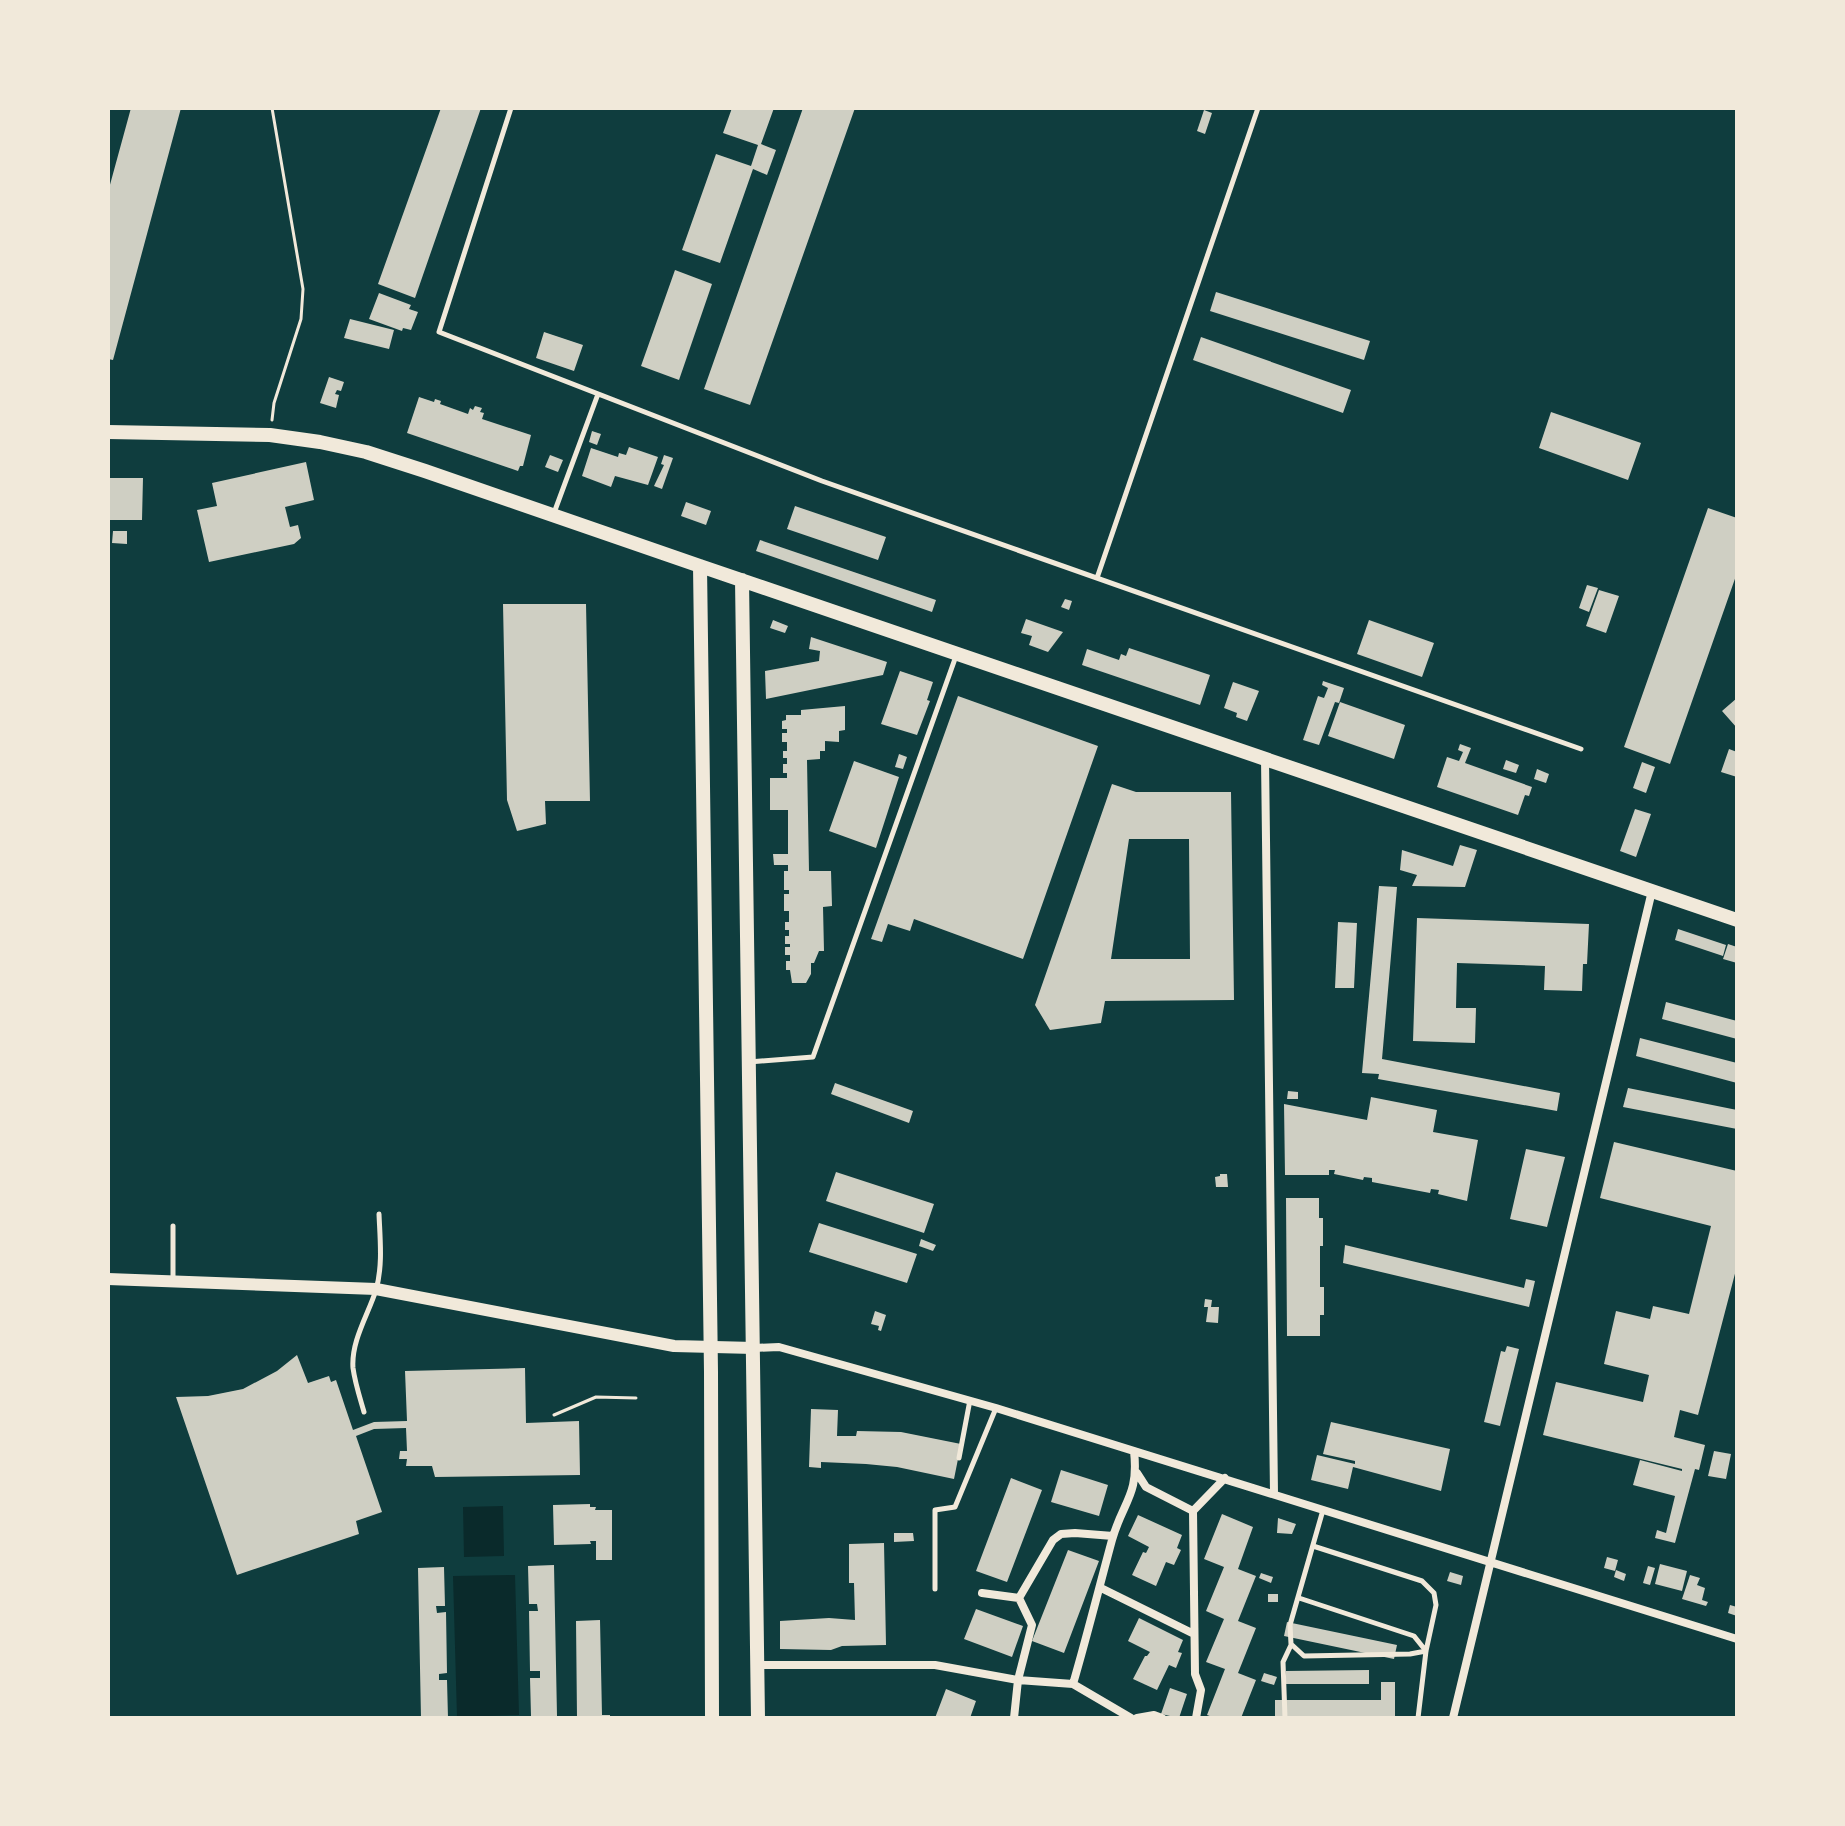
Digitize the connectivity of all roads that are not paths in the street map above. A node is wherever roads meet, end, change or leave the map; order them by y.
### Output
1 (511, 108) edge
2 (1258, 108) edge
3 (598, 394) junction
4 (108, 432) edge
5 (554, 513) junction
6 (700, 566) junction
7 (1097, 578) junction
8 (742, 580) junction
9 (957, 653) junction
10 (1581, 749) dead end
11 (1265, 757) junction
12 (1652, 891) junction
13 (1737, 920) edge
14 (748, 1062) junction
15 (379, 1214) dead end
16 (173, 1226) dead end
17 (108, 1279) edge
18 (173, 1281) junction
19 (376, 1289) junction
20 (710, 1347) junction
21 (754, 1348) junction
22 (970, 1400) junction
23 (996, 1408) junction
24 (364, 1412) dead end
25 (1134, 1451) junction
26 (959, 1458) dead end
27 (1137, 1473) junction
28 (1225, 1478) junction
29 (1274, 1494) junction
30 (1323, 1510) junction
31 (1193, 1511) junction
32 (1113, 1536) junction
33 (1313, 1546) junction
34 (1490, 1562) junction
35 (1101, 1588) junction
36 (935, 1589) dead end
37 (982, 1593) dead end
38 (1019, 1598) junction
39 (1299, 1598) junction
40 (1194, 1634) junction
41 (1737, 1639) edge
42 (1291, 1644) junction
43 (1426, 1651) junction
44 (757, 1665) junction
45 (1018, 1680) junction
46 (1073, 1684) junction
47 (712, 1718) edge
48 (758, 1718) edge
49 (1014, 1718) edge
50 (1131, 1718) edge
51 (1137, 1718) edge
52 (1162, 1718) edge
53 (1196, 1718) edge
54 (1285, 1718) edge
55 (1418, 1718) edge
56 (1453, 1718) edge

1 - 3 lane
2 - 7 lane
3 - 5 lane
3 - 7 lane
4 - 5 main road
5 - 6 main road
6 - 8 main road
6 - 20 main road
7 - 10 lane
8 - 9 main road
8 - 14 main road
9 - 11 main road
9 - 14 lane
11 - 12 main road
11 - 29 street
12 - 13 main road
12 - 34 street
14 - 21 main road
15 - 19 lane
16 - 18 lane
17 - 18 street
18 - 19 street
19 - 20 street
19 - 24 lane
20 - 21 street
20 - 47 main road
21 - 22 street
21 - 44 main road
22 - 23 street
22 - 26 lane
23 - 25 street
23 - 36 lane
25 - 27 street
25 - 28 street
27 - 31 street
27 - 32 street
28 - 29 street
28 - 31 street
29 - 30 street
30 - 33 lane
30 - 34 street
31 - 40 street
32 - 35 street
32 - 38 street
33 - 39 lane
33 - 43 lane
34 - 41 street
34 - 56 street
35 - 40 street
35 - 46 street
37 - 38 street
38 - 45 street
39 - 42 lane
39 - 43 lane
40 - 53 street
42 - 43 lane
42 - 54 lane
43 - 55 lane
44 - 45 street
44 - 48 main road
45 - 46 street
45 - 49 street
46 - 50 street
51 - 52 street

